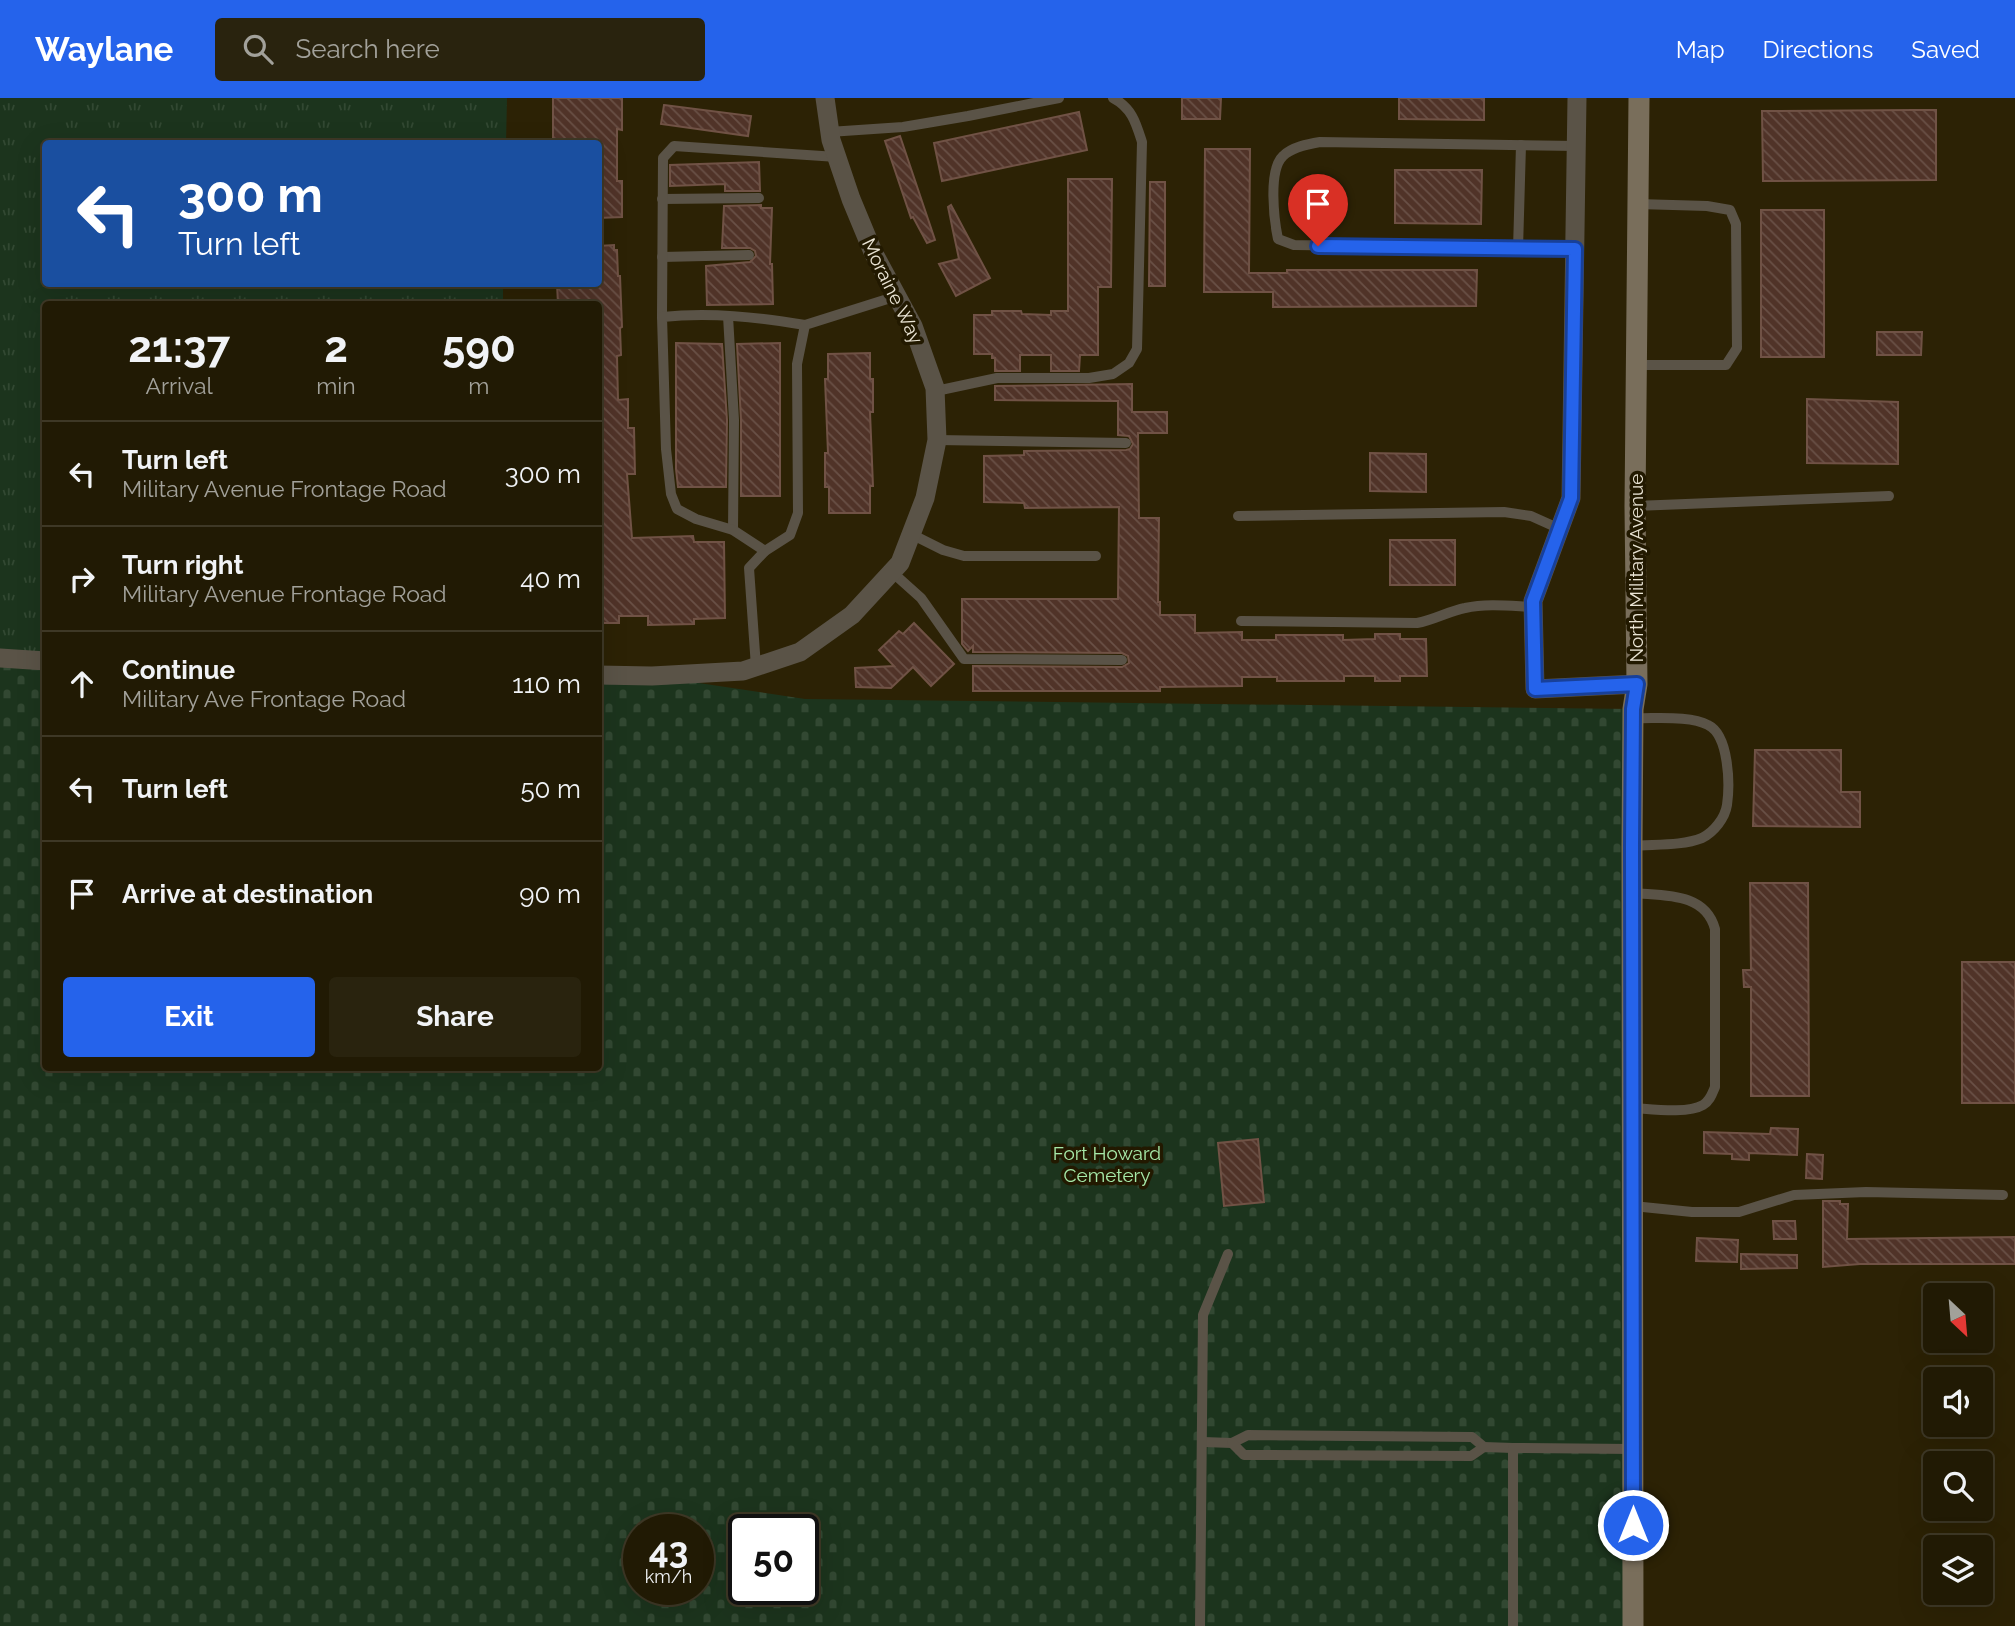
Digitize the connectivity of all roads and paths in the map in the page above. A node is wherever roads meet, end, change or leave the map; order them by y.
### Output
1 (825, 98) edge
2 (1059, 98) edge
3 (1113, 98) edge
4 (1577, 98) edge
5 (1639, 98) edge
6 (829, 132) junction
7 (1521, 145) junction
8 (1576, 146) junction
9 (836, 157) junction
10 (759, 198) dead end
11 (662, 199) junction
12 (1638, 204) junction
13 (1518, 249) junction
14 (1575, 249) junction
15 (749, 255) dead end
16 (662, 257) junction
17 (897, 296) junction
18 (728, 316) junction
19 (662, 317) junction
20 (805, 325) junction
21 (1637, 365) junction
22 (936, 391) junction
23 (937, 440) junction
24 (1126, 443) dead end
25 (1889, 496) dead end
26 (1635, 506) junction
27 (1238, 516) dead end
28 (1560, 529) junction
29 (733, 530) junction
30 (911, 534) junction
31 (765, 551) junction
32 (1096, 556) dead end
33 (892, 572) junction
34 (1533, 607) junction
35 (1241, 621) dead end
36 (0, 658) edge
37 (1122, 660) dead end
38 (42, 661) edge
39 (756, 667) junction
40 (602, 675) edge
41 (1637, 684) junction
42 (1633, 718) junction
43 (1632, 846) junction
44 (1633, 893) junction
45 (1633, 1108) junction
46 (2003, 1195) dead end
47 (1633, 1206) junction
48 (1228, 1254) dead end
49 (1203, 1442) junction
50 (1232, 1443) junction
51 (1484, 1447) junction
52 (1513, 1448) junction
53 (1633, 1449) junction
54 (1200, 1626) edge
55 (1513, 1626) edge
56 (1633, 1626) edge

1 - 6 street, Moraine Way
2 - 6 lane
3 - 22 lane
4 - 8 street
5 - 12 main road, North Military Avenue
6 - 9 street, Moraine Way
7 - 8 lane
7 - 13 lane
7 - 13 lane
8 - 14 street
9 - 11 lane
9 - 17 street, Moraine Way
10 - 11 lane
11 - 16 lane
12 - 21 main road, North Military Avenue
12 - 21 lane
13 - 14 lane
14 - 28 street
15 - 16 lane
16 - 19 lane
17 - 20 lane
17 - 22 street, Moraine Way
18 - 19 lane
18 - 20 lane
18 - 29 lane
19 - 29 lane
20 - 31 lane
21 - 26 main road, North Military Avenue
22 - 23 street, Moraine Way
23 - 24 lane
23 - 30 street, Moraine Way
25 - 26 lane
26 - 41 main road, North Military Avenue
27 - 28 lane
28 - 34 street
29 - 31 lane
30 - 32 lane
30 - 33 street, Moraine Way
31 - 39 lane
33 - 37 lane
33 - 39 street, Moraine Way
34 - 35 lane
34 - 41 street
36 - 38 street
39 - 40 street, Moraine Way
41 - 42 main road, North Military Avenue
42 - 43 main road, North Military Avenue
42 - 43 lane
43 - 44 main road, North Military Avenue
44 - 45 main road, North Military Avenue
44 - 45 lane
45 - 47 main road, North Military Avenue
46 - 47 lane
47 - 53 main road, North Military Avenue
48 - 49 lane
49 - 50 lane
49 - 54 lane
50 - 51 lane
50 - 51 lane
51 - 52 lane
52 - 53 lane
52 - 55 lane
53 - 56 main road, North Military Avenue

